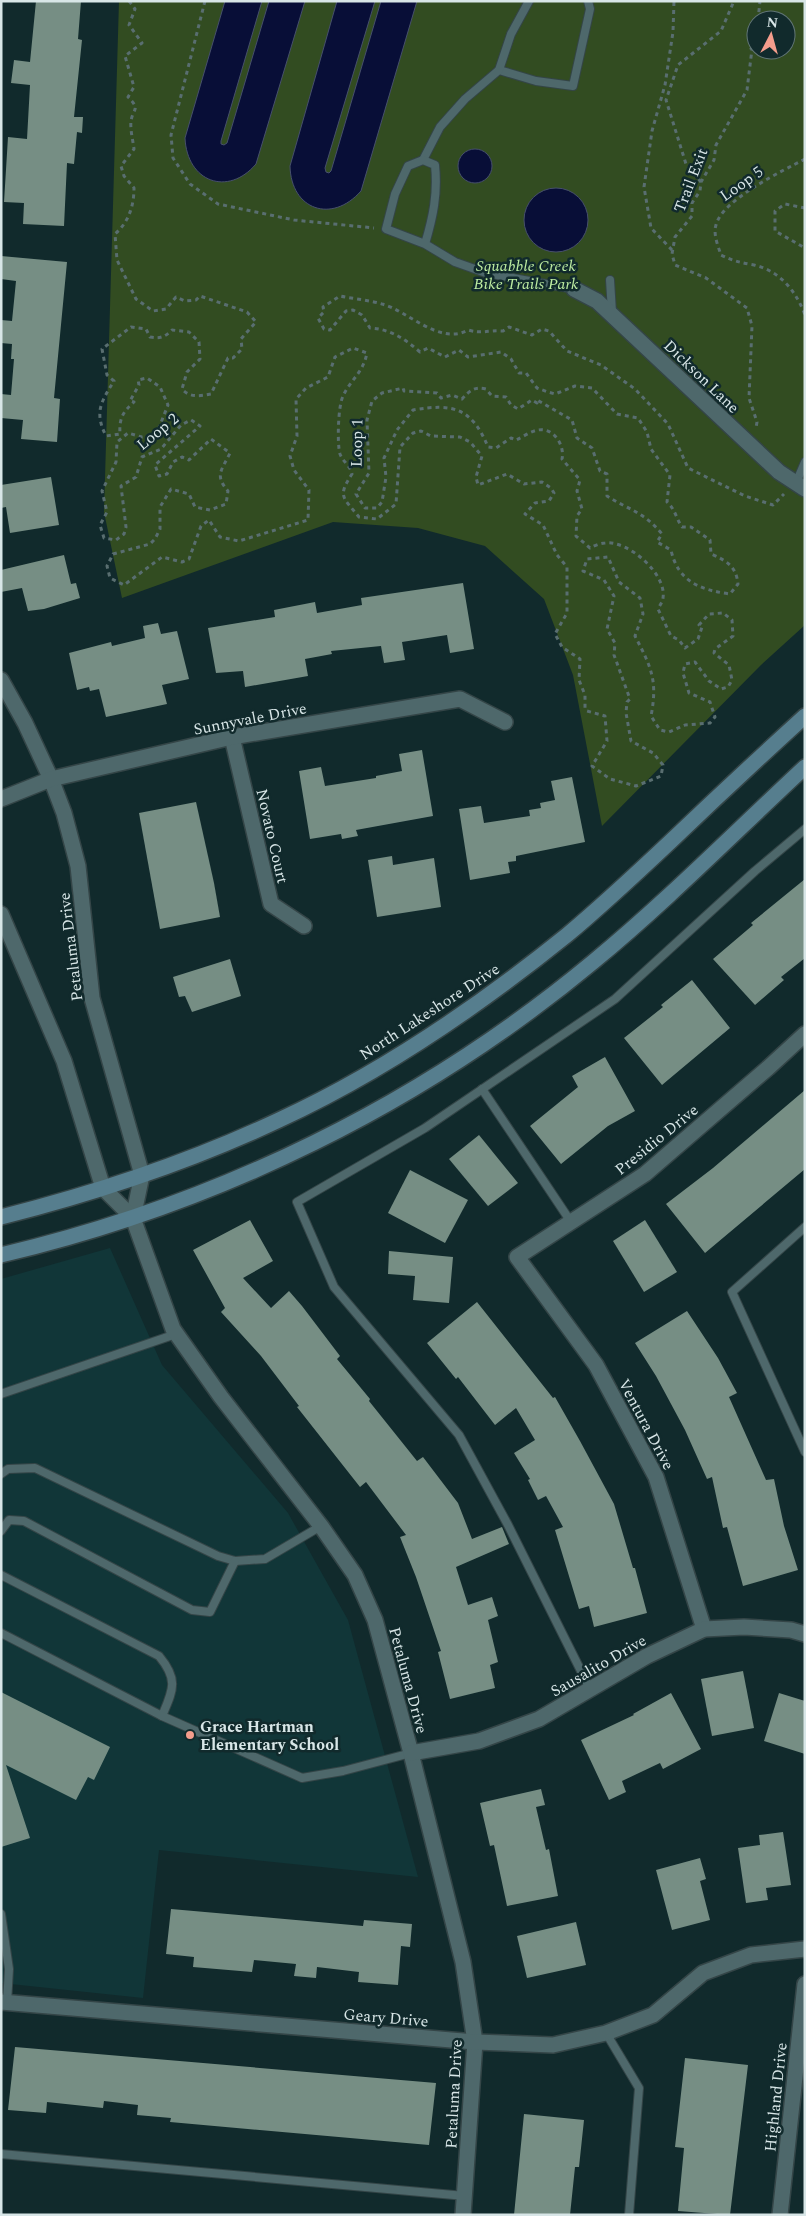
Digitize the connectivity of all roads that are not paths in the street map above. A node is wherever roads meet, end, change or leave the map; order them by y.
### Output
1 (529, 1) edge
2 (588, 1) edge
3 (498, 70) junction
4 (423, 160) junction
5 (425, 244) junction
6 (610, 280) dead end
7 (574, 289) joint
8 (612, 314) junction
9 (805, 462) edge
10 (800, 486) edge
11 (1, 680) edge
12 (805, 716) edge
13 (505, 722) dead end
14 (232, 737) junction
15 (805, 767) edge
16 (51, 779) junction
17 (1, 799) edge
18 (805, 829) edge
19 (1, 914) edge
20 (304, 926) dead end
21 (805, 1034) edge
22 (482, 1089) junction
23 (142, 1175) junction
24 (103, 1188) junction
25 (1, 1217) edge
26 (133, 1218) junction
27 (571, 1222) junction
28 (805, 1227) edge
29 (1, 1255) edge
30 (517, 1257) joint
31 (176, 1334) junction
32 (1, 1394) edge
33 (805, 1452) edge
34 (1, 1474) edge
35 (322, 1526) junction
36 (1, 1531) edge
37 (235, 1561) junction
38 (1, 1575) edge
39 (704, 1629) junction
40 (1, 1633) edge
41 (805, 1634) edge
42 (590, 1690) junction
43 (162, 1716) junction
44 (411, 1754) junction
45 (1, 1914) edge
46 (805, 1949) edge
47 (805, 1984) edge
48 (4, 2002) edge
49 (606, 2033) junction
50 (475, 2042) junction
51 (1, 2154) edge
52 (465, 2196) junction
53 (464, 2215) edge
54 (629, 2215) edge
55 (780, 2215) edge

1 - 3 lane
2 - 3 lane
3 - 4 lane
4 - 5 lane
4 - 5 lane
5 - 7 lane
6 - 8 lane
7 - 8 street, Dickson Lane
8 - 10 street, Dickson Lane
9 - 10 lane
11 - 16 street, Petaluma Drive
12 - 23 main road, North Lakeshore Drive
13 - 14 street, Sunnyvale Drive
14 - 16 street, Sunnyvale Drive
14 - 20 street, Novato Court
15 - 26 main road
16 - 17 street, Sunnyvale Drive
16 - 23 street, Petaluma Drive
18 - 22 lane
19 - 24 street, Petaluma Drive
21 - 27 street, Presidio Drive
22 - 27 lane
22 - 42 lane
23 - 24 main road, North Lakeshore Drive
23 - 26 street, Petaluma Drive
24 - 25 main road, North Lakeshore Drive
24 - 26 street, Petaluma Drive
26 - 29 main road
26 - 31 street, Petaluma Drive
27 - 30 street, Presidio Drive
28 - 33 lane
30 - 39 street, Ventura Drive
31 - 32 lane
31 - 35 street, Petaluma Drive
34 - 37 lane
35 - 37 lane
35 - 44 street, Petaluma Drive
36 - 37 lane
38 - 43 lane
39 - 41 street, Sausalito Drive
39 - 42 street, Sausalito Drive
40 - 43 lane
42 - 44 street, Sausalito Drive
43 - 44 lane
44 - 50 street, Petaluma Drive
45 - 48 lane
46 - 49 street, Geary Drive
47 - 55 street, Highland Drive
48 - 50 street, Geary Drive
49 - 50 street, Geary Drive
49 - 54 lane
50 - 52 street, Petaluma Drive
51 - 52 lane
52 - 53 street, Petaluma Drive

